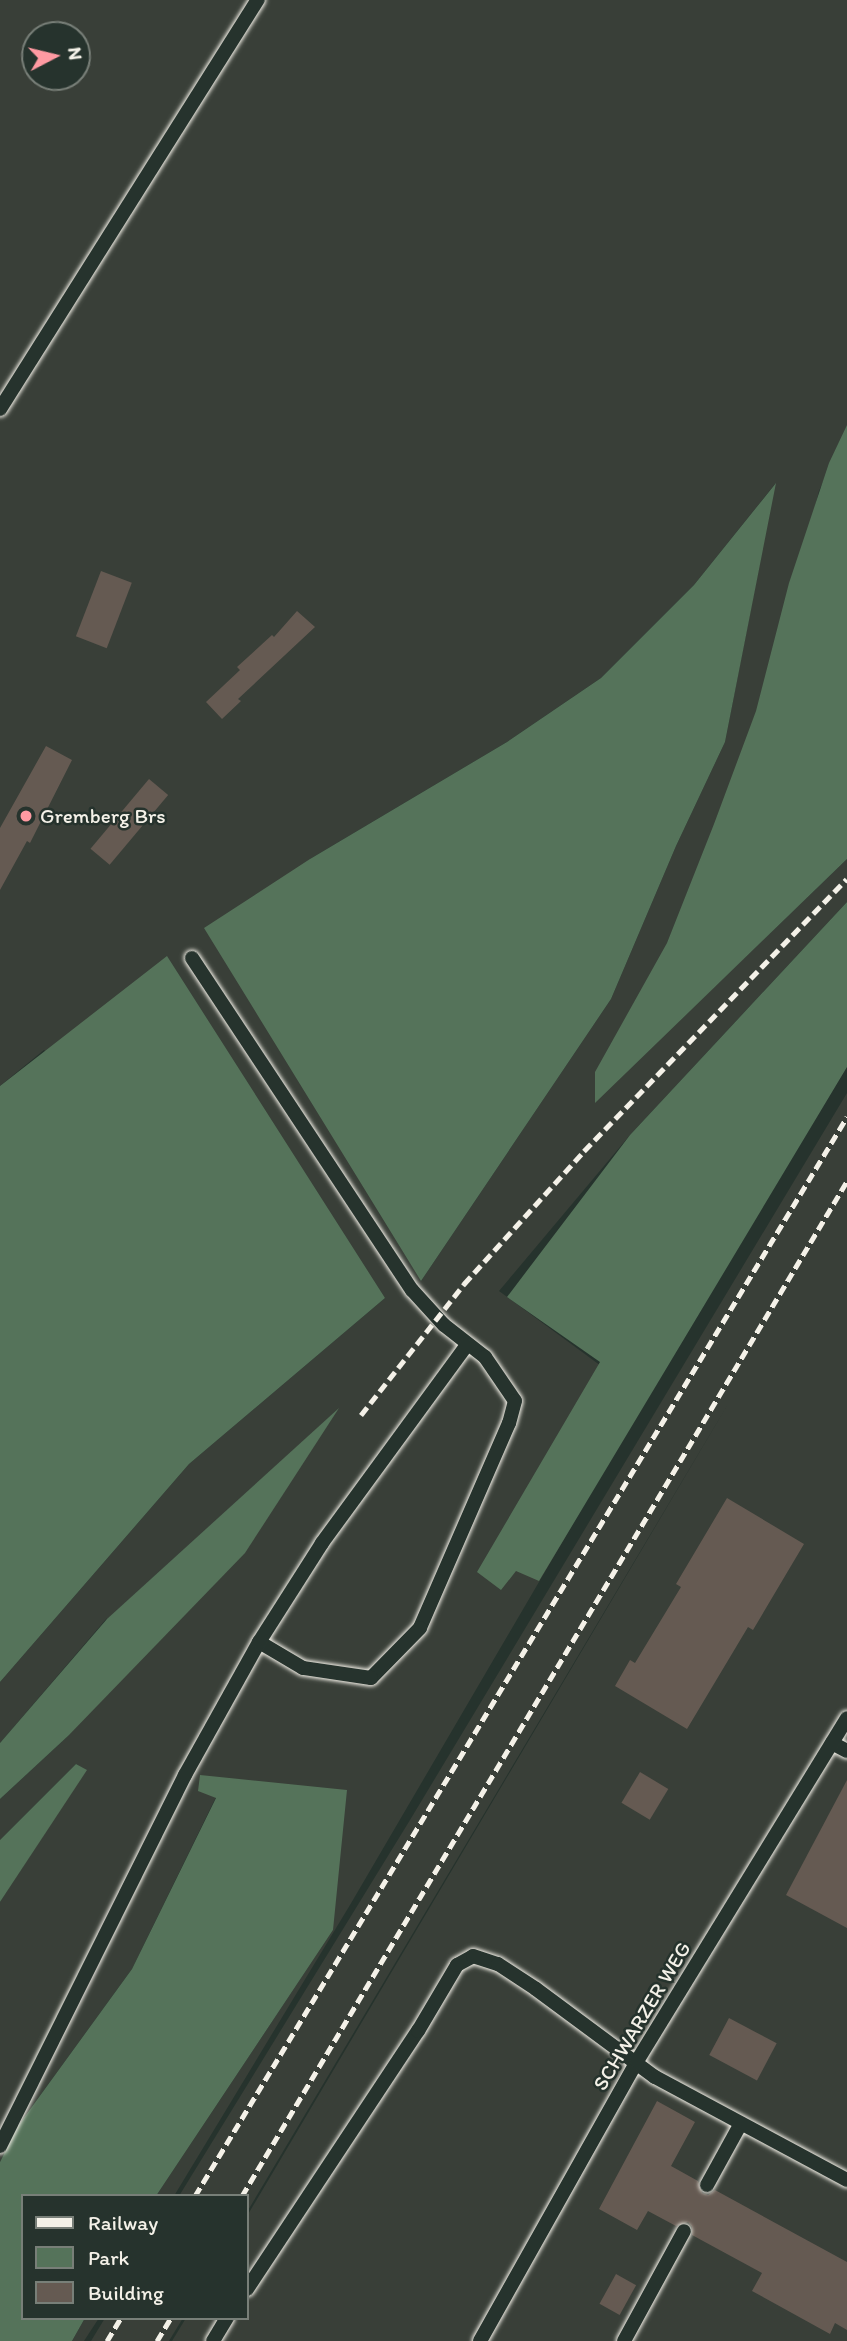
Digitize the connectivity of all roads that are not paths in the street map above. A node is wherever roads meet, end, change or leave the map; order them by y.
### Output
1 (258, 0) edge
2 (0, 409) edge
3 (192, 958) dead end
4 (467, 1345) junction
5 (259, 1642) junction
6 (847, 1718) edge
7 (832, 1742) junction
8 (847, 1751) edge
9 (637, 2061) junction
10 (740, 2125) junction
11 (0, 2146) edge
12 (847, 2180) edge
13 (707, 2185) dead end
14 (684, 2231) dead end
15 (248, 2287) edge
16 (226, 2320) edge
17 (213, 2341) edge
18 (480, 2341) edge
19 (624, 2341) edge

1 - 2 lane
3 - 4 lane
4 - 5 lane
4 - 5 lane
5 - 11 lane
6 - 7 lane, SCHWARZER WEG
7 - 8 lane
7 - 9 lane, SCHWARZER WEG
9 - 10 lane
9 - 15 lane
9 - 18 lane, SCHWARZER WEG
10 - 12 lane
10 - 13 lane
14 - 19 lane
16 - 17 lane

